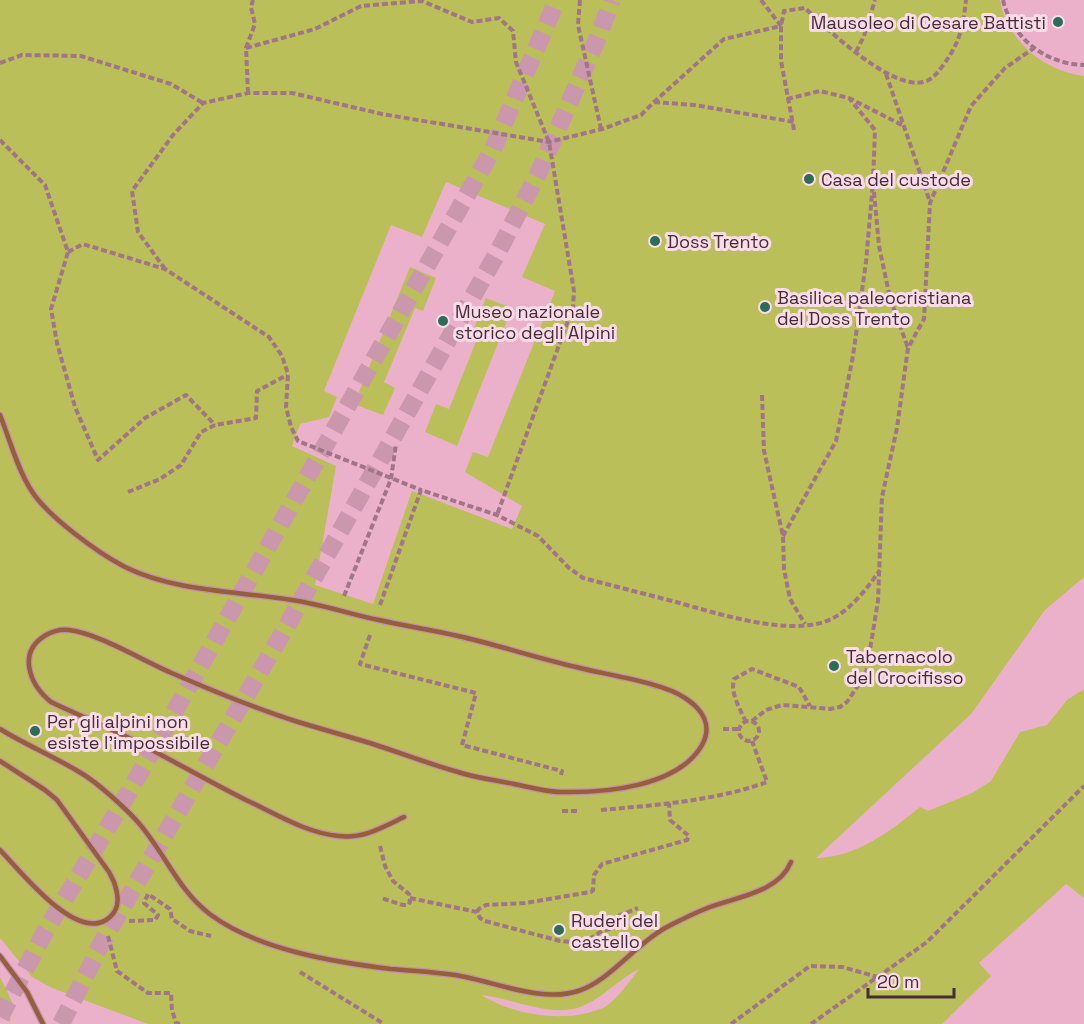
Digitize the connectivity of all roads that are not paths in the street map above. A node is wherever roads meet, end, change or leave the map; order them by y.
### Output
1 (0, 416) edge
2 (0, 729) edge
3 (0, 761) edge
4 (404, 817) dead end
5 (0, 850) edge
6 (791, 862) dead end
7 (0, 956) edge
8 (43, 1024) edge

1 - 4 lane
2 - 6 lane
3 - 5 lane
7 - 8 lane

